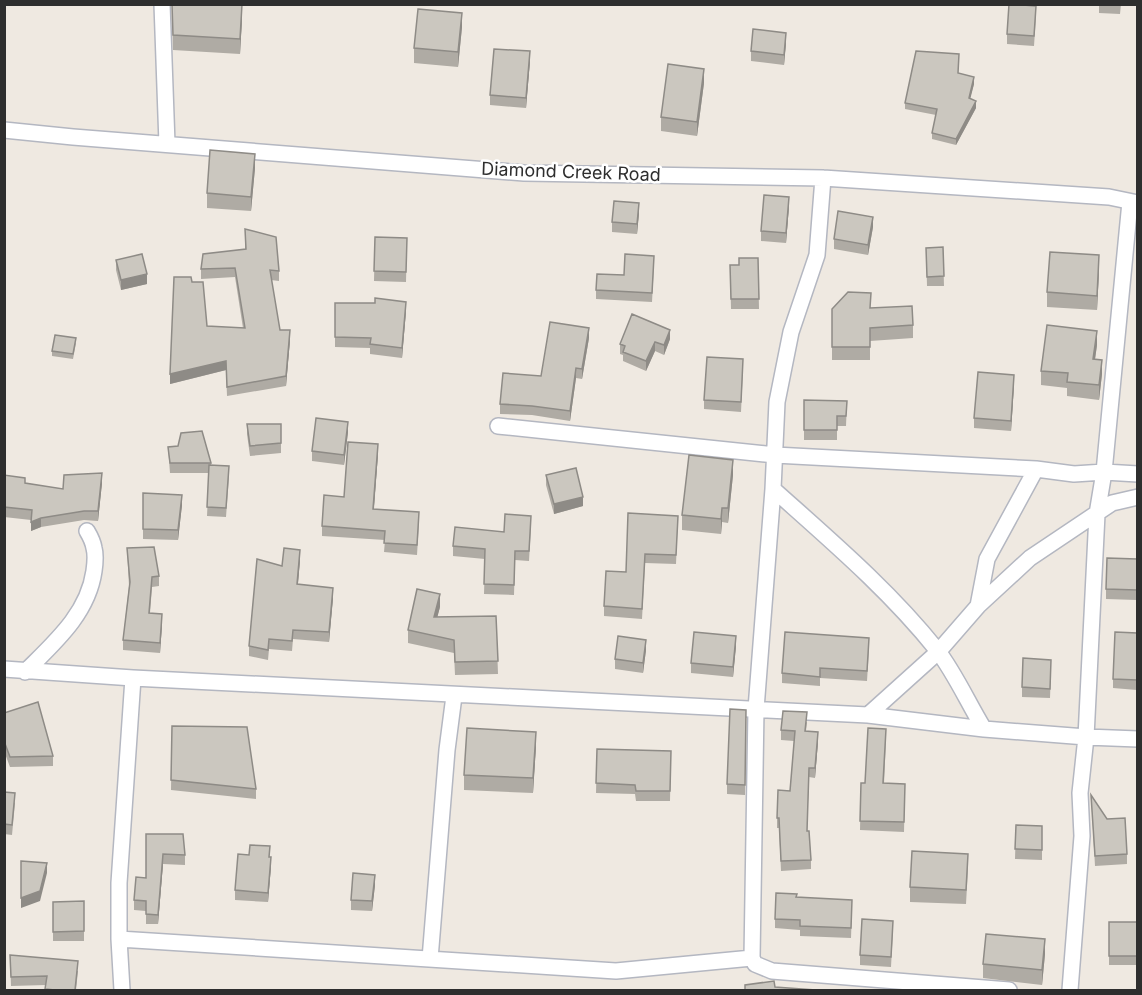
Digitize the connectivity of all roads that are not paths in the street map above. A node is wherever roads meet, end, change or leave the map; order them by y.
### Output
1 (162, 4) edge
2 (4, 130) edge
3 (167, 144) junction
4 (823, 178) junction
5 (1134, 203) edge
6 (498, 426) dead end
7 (775, 455) junction
8 (1035, 469) junction
9 (1104, 472) junction
10 (1137, 474) edge
11 (773, 489) junction
12 (1137, 497) edge
13 (1097, 514) junction
14 (87, 531) dead end
15 (978, 606) junction
16 (938, 652) junction
17 (4, 669) edge
18 (25, 672) junction
19 (133, 678) junction
20 (454, 696) junction
21 (756, 710) junction
22 (868, 715) junction
23 (984, 729) junction
24 (1086, 737) junction
25 (1137, 739) edge
26 (119, 939) junction
27 (752, 958) junction
28 (430, 959) junction
29 (122, 990) edge
30 (1009, 990) edge
31 (1070, 990) edge

1 - 3 street
2 - 3 street, Diamond Creek Road
3 - 4 street, Diamond Creek Road
4 - 5 street, Diamond Creek Road
4 - 7 street
5 - 9 street
6 - 7 street
7 - 8 street
7 - 11 street
8 - 9 street
8 - 15 street
9 - 10 street
9 - 13 street
11 - 16 street
11 - 21 street
12 - 13 street
13 - 15 street
13 - 24 street
14 - 18 street
15 - 16 street
16 - 22 street
16 - 23 street
17 - 18 street
18 - 19 street
19 - 20 street
19 - 26 street
20 - 21 street
20 - 28 street
21 - 22 street
21 - 27 street
22 - 23 street
23 - 24 street
24 - 25 street
24 - 31 street
26 - 28 street
26 - 29 street
27 - 28 street
27 - 30 street

